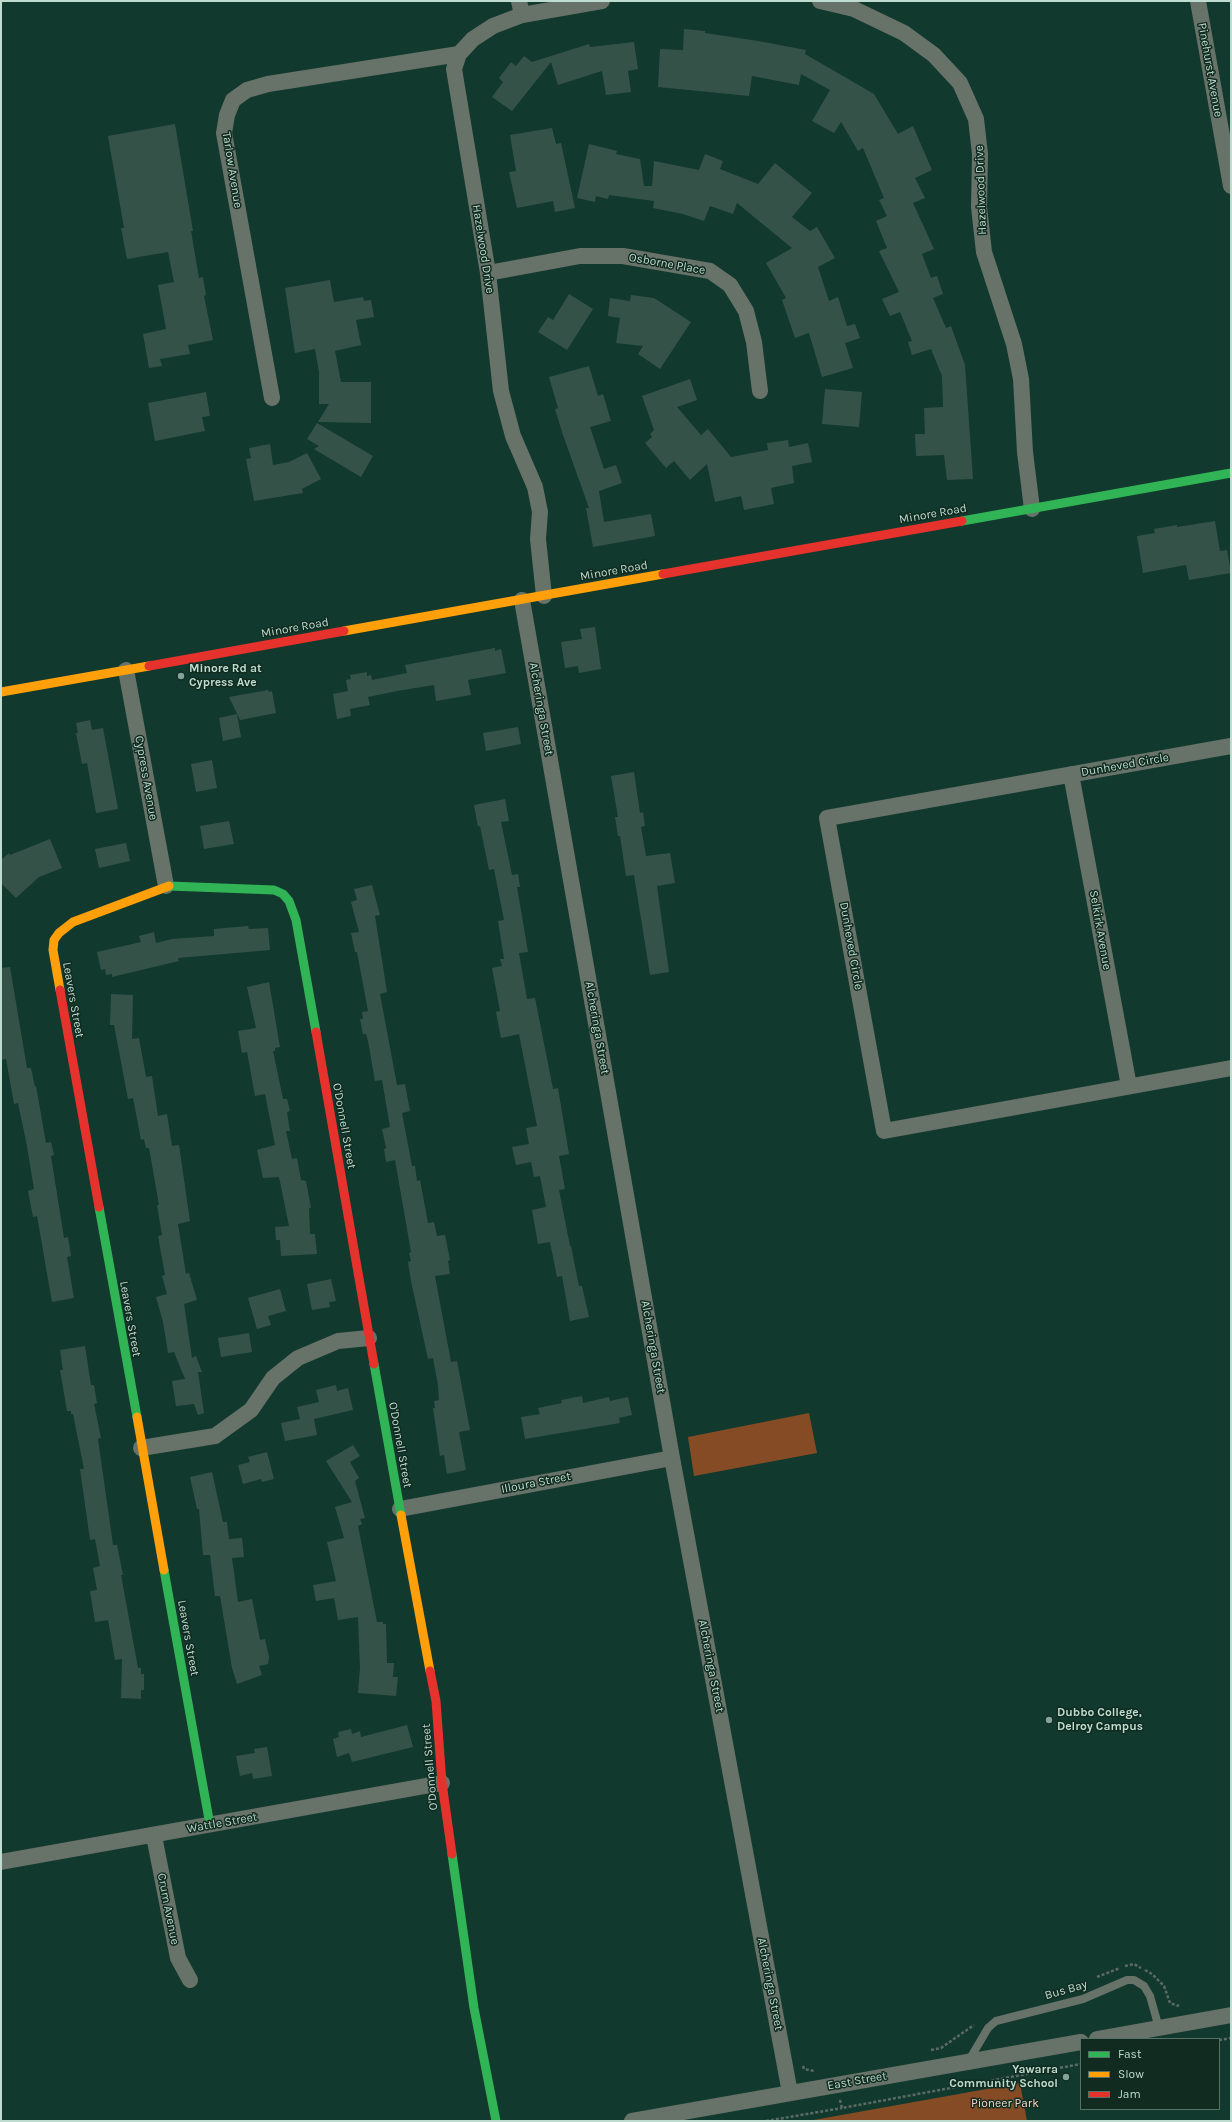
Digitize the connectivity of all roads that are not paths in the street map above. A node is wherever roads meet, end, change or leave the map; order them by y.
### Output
1 (602, 1) edge
2 (820, 1) edge
3 (1198, 1) edge
4 (855, 5) edge
5 (520, 8) edge
6 (459, 54) junction
7 (1231, 186) edge
8 (488, 273) junction
9 (760, 391) dead end
10 (272, 398) dead end
11 (1231, 473) edge
12 (1032, 509) junction
13 (544, 596) junction
14 (522, 600) junction
15 (126, 670) junction
16 (1, 692) edge
17 (1231, 746) edge
18 (1071, 774) junction
19 (166, 886) junction
20 (1231, 1068) edge
21 (1129, 1086) junction
22 (369, 1338) junction
23 (141, 1448) junction
24 (672, 1458) junction
25 (400, 1509) junction
26 (442, 1783) junction
27 (210, 1826) junction
28 (154, 1836) junction
29 (1, 1862) edge
30 (190, 1980) dead end
31 (1231, 2015) edge
32 (1159, 2028) junction
33 (1103, 2038) edge
34 (1080, 2042) edge
35 (968, 2062) junction
36 (790, 2093) junction
37 (496, 2121) edge
38 (632, 2121) edge

1 - 5 street
2 - 4 street, Hazelwood Drive
3 - 7 street, Pinehurst Avenue
4 - 12 street, Hazelwood Drive
5 - 6 street
6 - 8 street, Hazelwood Drive
6 - 10 street, Tarlow Avenue
8 - 9 street, Osborne Place
8 - 13 street, Hazelwood Drive
11 - 12 street, Minore Road
12 - 13 street, Minore Road
13 - 14 street, Minore Road
14 - 15 street, Minore Road
14 - 24 street, Alcheringa Street
15 - 16 street, Minore Road
15 - 19 street, Cypress Avenue
17 - 18 street, Dunheved Circle
18 - 21 street, Selkirk Avenue
18 - 21 street, Dunheved Circle
19 - 22 street, O'Donnell Street
19 - 23 street, Leavers Street
20 - 21 street, Dunheved Circle
22 - 23 street
22 - 25 street, O'Donnell Street
23 - 27 street, Leavers Street
24 - 25 street, Illoura Street
24 - 36 street, Alcheringa Street
25 - 26 street, O'Donnell Street
26 - 27 street, Wattle Street
26 - 37 street, O'Donnell Street
27 - 28 street, Wattle Street
28 - 29 street, Wattle Street
28 - 30 street, Crum Avenue
31 - 32 street
32 - 33 street
32 - 35 lane, Bus Bay
34 - 35 street, East Street
35 - 36 street, East Street
36 - 38 street, East Street

